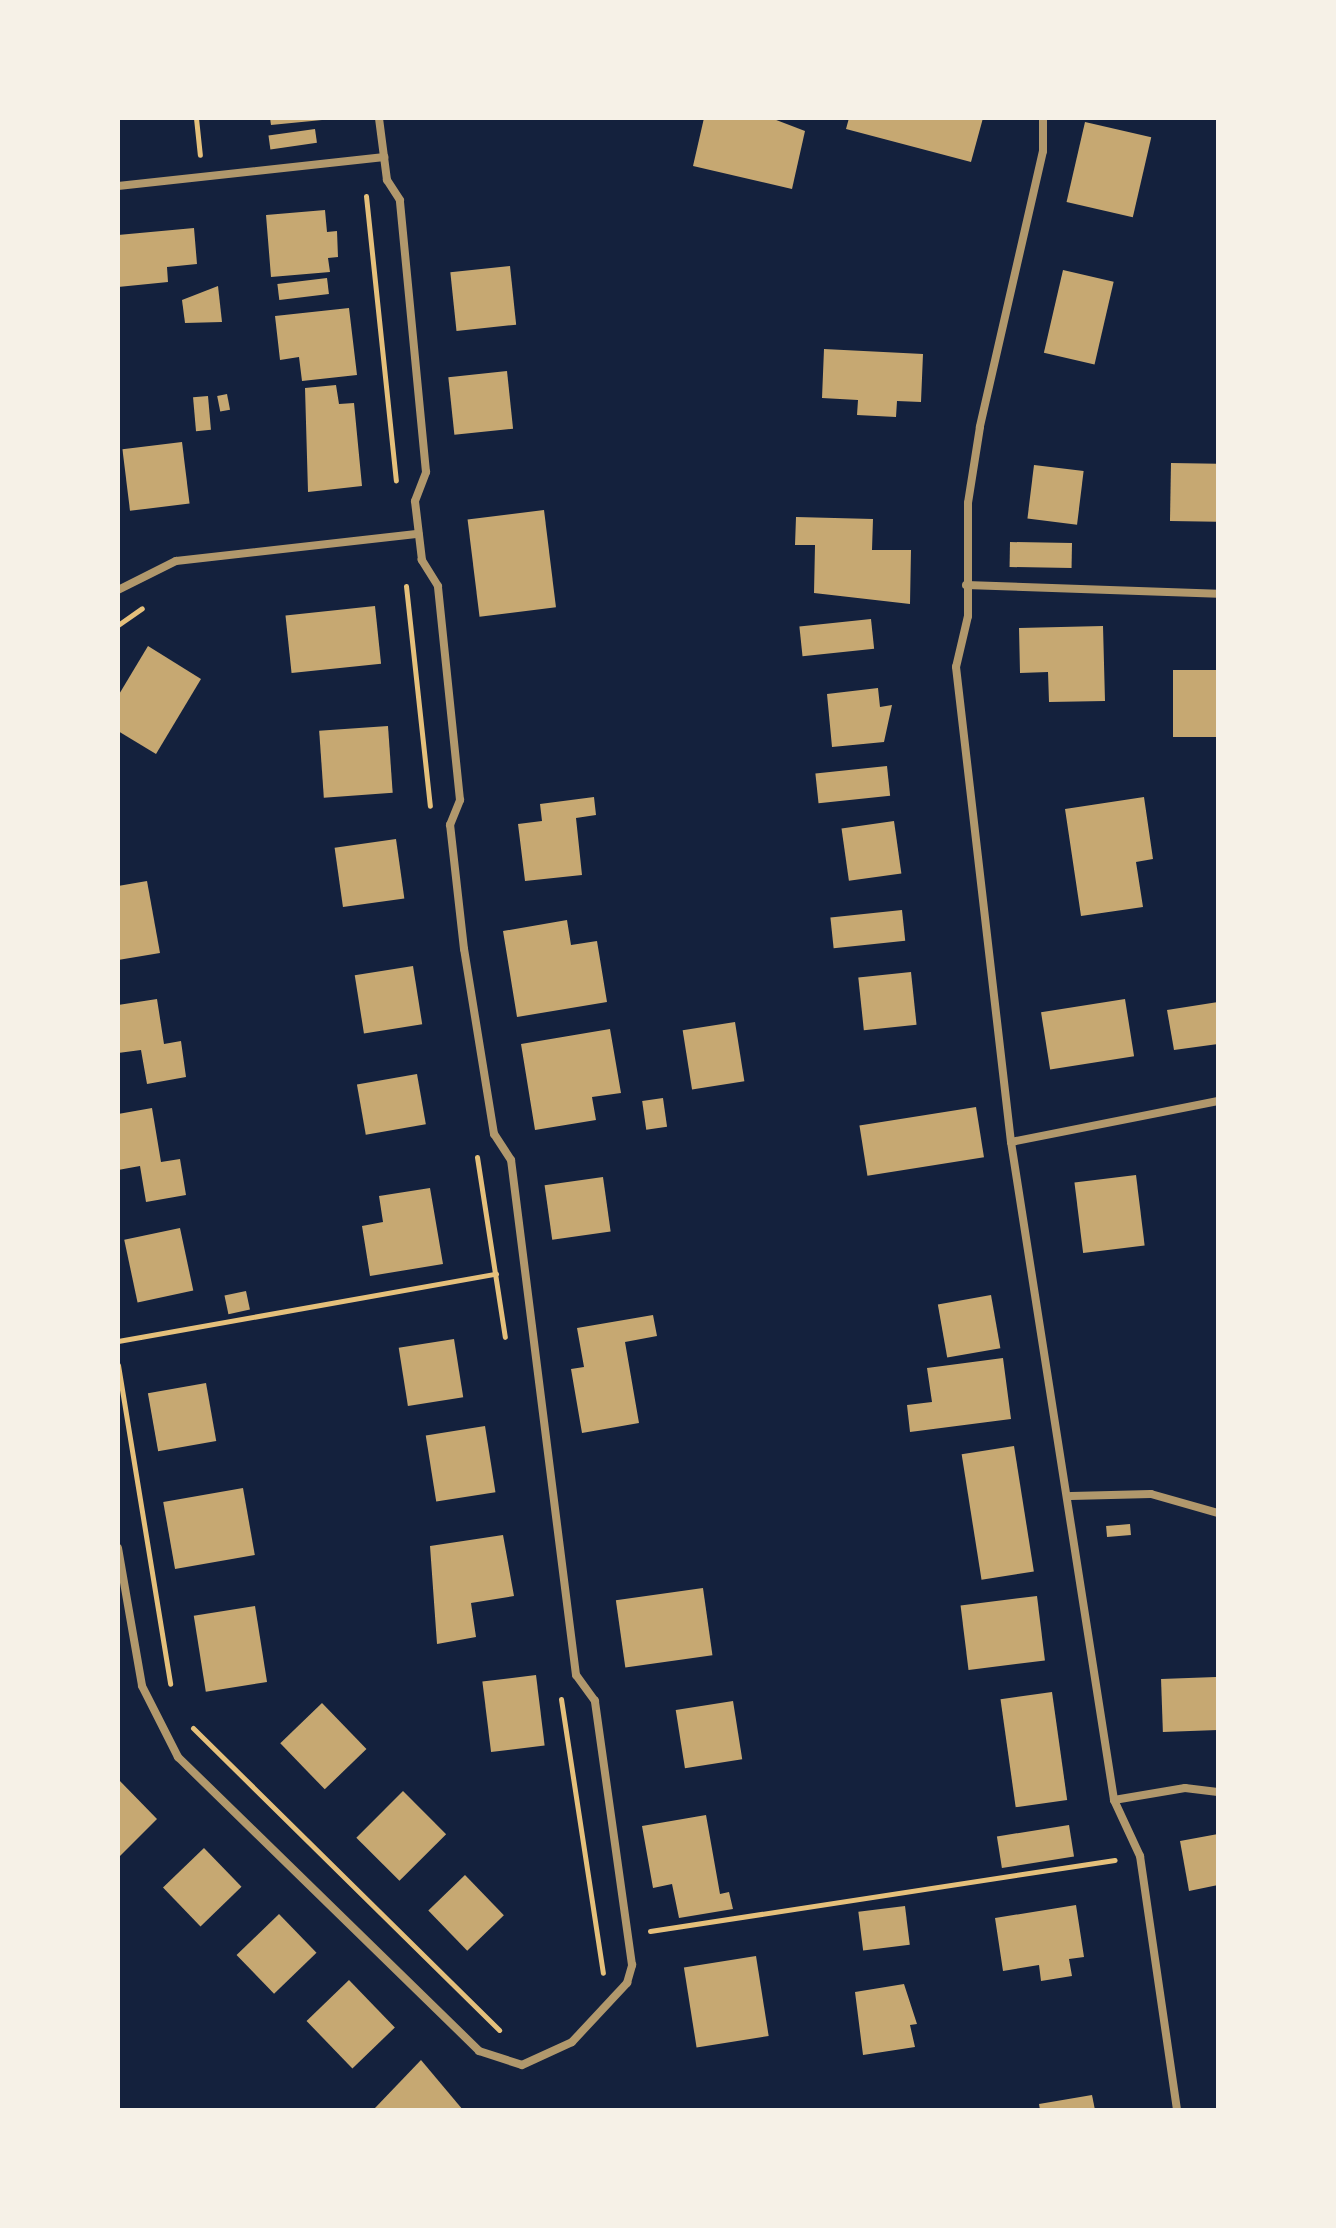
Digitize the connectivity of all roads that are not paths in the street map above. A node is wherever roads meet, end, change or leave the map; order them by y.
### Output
1 (379, 118) edge
2 (1043, 118) edge
3 (384, 157) junction
4 (118, 186) edge
5 (418, 534) junction
6 (966, 585) junction
7 (118, 590) edge
8 (1218, 594) edge
9 (1218, 1101) edge
10 (1011, 1142) junction
11 (1071, 1496) junction
12 (1218, 1513) edge
13 (118, 1548) edge
14 (1218, 1792) edge
15 (1114, 1800) junction
16 (1177, 2110) edge

1 - 3 street
2 - 6 street
3 - 4 street
3 - 5 street
5 - 7 street
5 - 13 street
6 - 8 street
6 - 10 street
9 - 10 street
10 - 11 street
11 - 12 street
11 - 15 street
14 - 15 street
15 - 16 street

